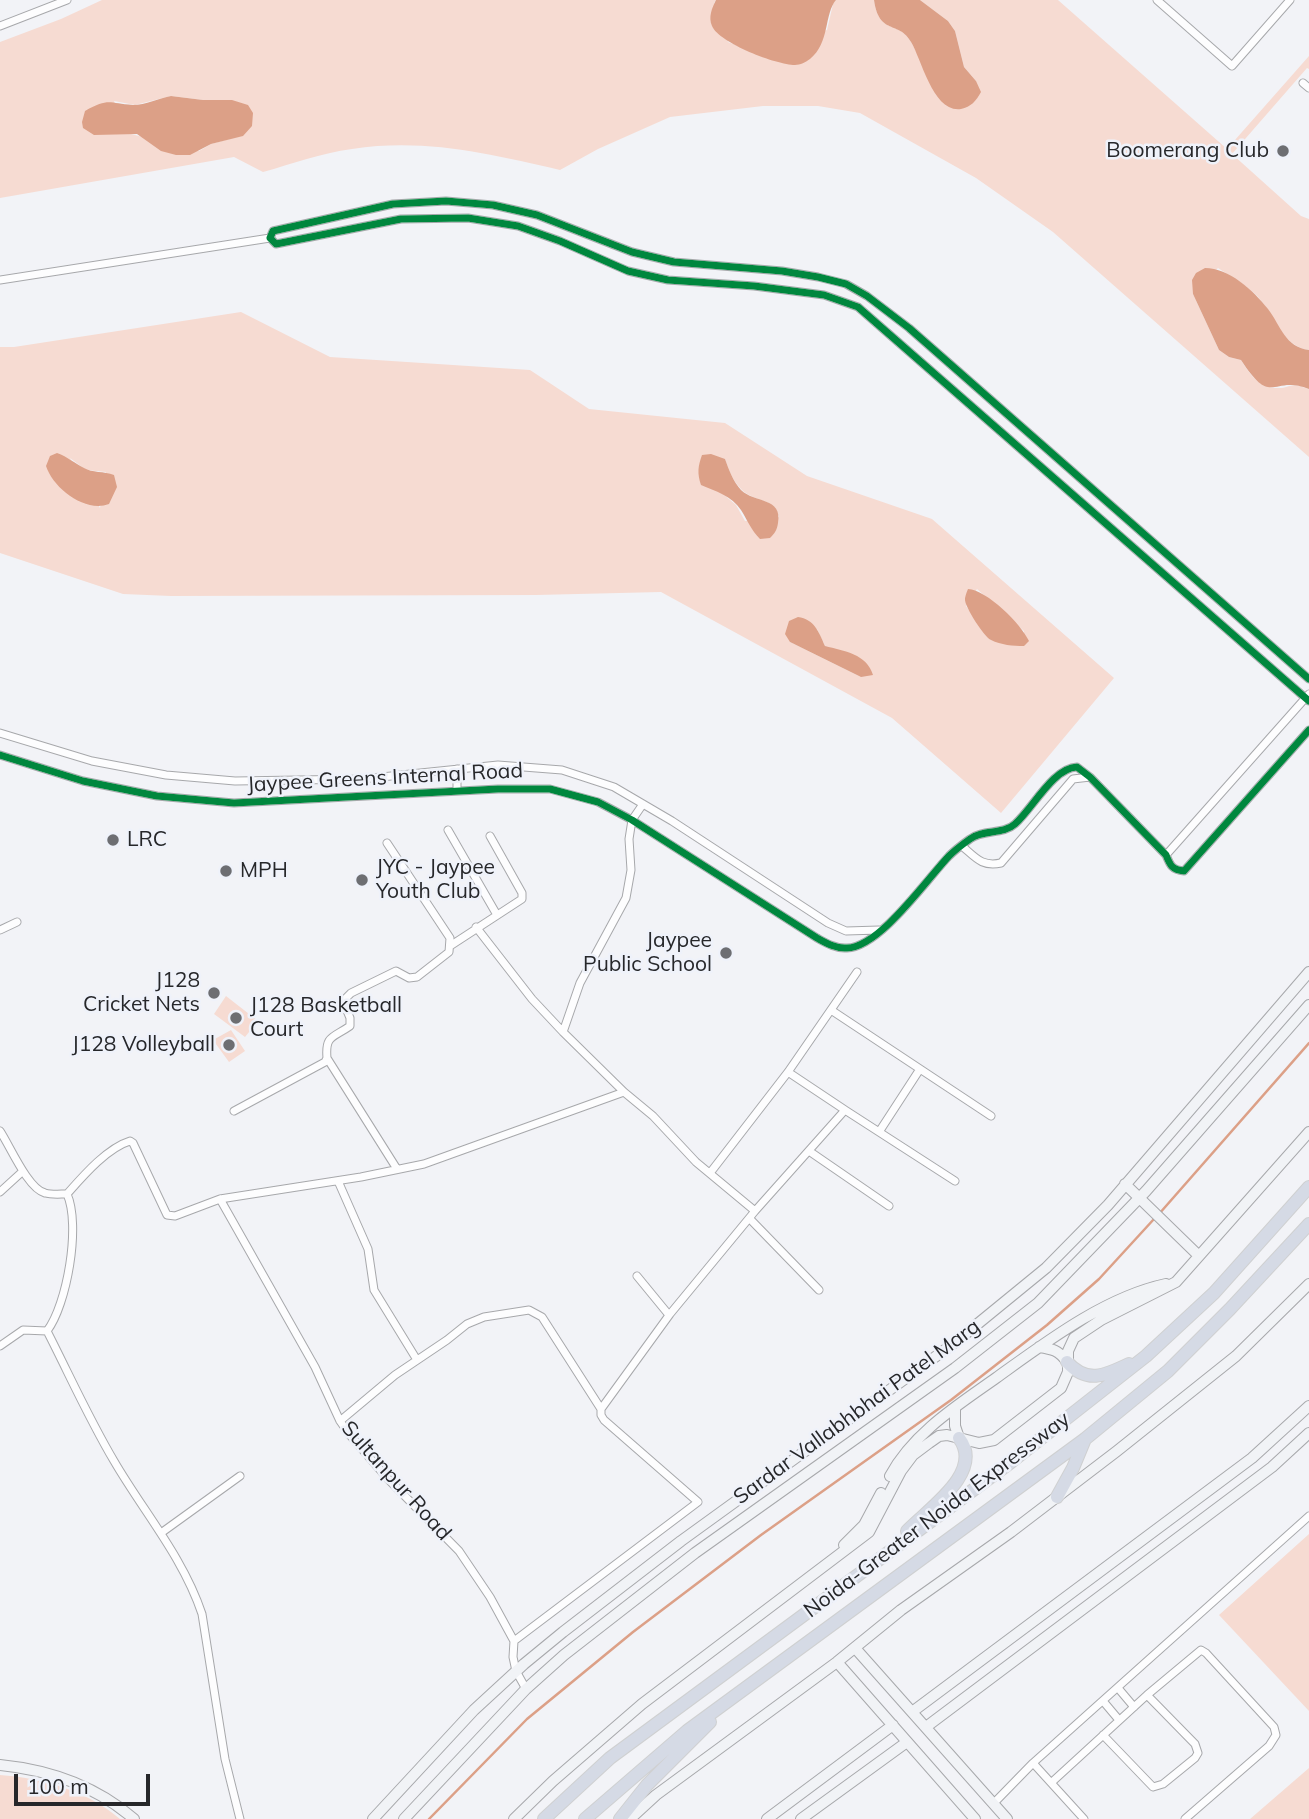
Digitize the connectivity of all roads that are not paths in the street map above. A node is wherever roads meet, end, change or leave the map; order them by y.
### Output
1 (67, 0) edge
2 (1157, 0) edge
3 (1290, 0) edge
4 (0, 26) edge
5 (270, 238) junction
6 (0, 280) edge
7 (944, 358) junction
8 (932, 371) junction
9 (1309, 679) edge
10 (1308, 698) edge
11 (1309, 730) edge
12 (0, 733) edge
13 (0, 755) edge
14 (457, 769) junction
15 (1090, 777) junction
16 (457, 791) junction
17 (643, 804) junction
18 (632, 820) junction
19 (448, 830) dead end
20 (490, 836) dead end
21 (387, 843) dead end
22 (962, 846) junction
23 (1166, 855) junction
24 (497, 915) junction
25 (18, 922) dead end
26 (476, 927) junction
27 (0, 930) edge
28 (881, 930) junction
29 (450, 946) junction
30 (857, 972) dead end
31 (1309, 972) edge
32 (1309, 1005) edge
33 (831, 1010) junction
34 (563, 1032) junction
35 (327, 1058) junction
36 (920, 1069) junction
37 (788, 1072) junction
38 (624, 1091) junction
39 (845, 1110) junction
40 (234, 1111) dead end
41 (991, 1116) dead end
42 (0, 1131) edge
43 (878, 1132) junction
44 (1309, 1132) edge
45 (808, 1151) junction
46 (397, 1168) junction
47 (23, 1171) junction
48 (710, 1173) junction
49 (338, 1181) junction
50 (955, 1181) dead end
51 (1125, 1184) junction
52 (1309, 1188) edge
53 (0, 1192) edge
54 (67, 1194) junction
55 (220, 1199) junction
56 (1143, 1202) junction
57 (889, 1206) dead end
58 (753, 1215) junction
59 (1309, 1224) edge
60 (1198, 1255) junction
61 (637, 1276) dead end
62 (1176, 1282) junction
63 (1309, 1284) edge
64 (819, 1290) dead end
65 (669, 1315) junction
66 (47, 1331) junction
67 (0, 1346) edge
68 (1039, 1347) junction
69 (1146, 1356) junction
70 (417, 1360) junction
71 (1067, 1362) junction
72 (1309, 1406) edge
73 (954, 1408) junction
74 (601, 1409) junction
75 (340, 1422) junction
76 (1309, 1433) edge
77 (959, 1438) junction
78 (1085, 1439) junction
79 (240, 1476) dead end
80 (1057, 1497) junction
81 (1309, 1517) edge
82 (161, 1533) junction
83 (882, 1557) junction
84 (827, 1562) junction
85 (514, 1641) junction
86 (855, 1648) junction
87 (837, 1662) junction
88 (516, 1671) junction
89 (1118, 1688) junction
90 (526, 1689) junction
91 (737, 1694) junction
92 (1147, 1695) junction
93 (1103, 1701) junction
94 (1134, 1707) junction
95 (912, 1712) junction
96 (1119, 1720) junction
97 (893, 1725) junction
98 (926, 1727) junction
99 (1103, 1735) junction
100 (906, 1742) junction
101 (1033, 1763) junction
102 (0, 1765) edge
103 (1052, 1782) junction
104 (993, 1804) junction
105 (134, 1819) edge
106 (240, 1819) edge
107 (373, 1819) edge
108 (404, 1819) edge
109 (514, 1819) edge
110 (544, 1819) edge
111 (585, 1819) edge
112 (620, 1819) edge
113 (630, 1819) edge
114 (767, 1819) edge
115 (801, 1819) edge
116 (975, 1819) edge
117 (1007, 1819) edge
118 (1084, 1819) edge
119 (1185, 1819) edge

1 - 4 street
2 - 3 street
5 - 6 street
5 - 7 street
5 - 8 street
7 - 8 street
7 - 9 street
8 - 10 street
10 - 23 street
11 - 23 street
12 - 14 street, Jaypee Greens Internal Road
13 - 16 street, Jaypee Greens Internal Road
14 - 16 street, Jaypee Greens Internal Road
14 - 17 street, Jaypee Greens Internal Road
15 - 22 street, Jaypee Greens Internal Road
15 - 22 street
15 - 23 street
16 - 18 street, Jaypee Greens Internal Road
17 - 18 street
17 - 28 street, Jaypee Greens Internal Road
18 - 28 street, Jaypee Greens Internal Road
18 - 34 street
19 - 24 street
20 - 24 street
21 - 29 street
22 - 28 street, Jaypee Greens Internal Road
24 - 26 street
25 - 27 street
26 - 29 street
26 - 34 street
29 - 35 street
30 - 33 street
31 - 51 street, Sardar Vallabhbhai Patel Marg
32 - 56 street, Sardar Vallabhbhai Patel Marg
33 - 36 street
33 - 37 street
34 - 38 street
35 - 40 street
35 - 46 street
36 - 41 street
36 - 43 street
37 - 39 street
37 - 48 street
38 - 46 street
38 - 48 street
39 - 43 street
39 - 45 street
42 - 47 street
43 - 50 street
44 - 60 street
45 - 57 street
45 - 58 street
46 - 49 street
47 - 53 street
47 - 54 street
48 - 58 street
49 - 55 street
49 - 70 street
51 - 56 street
51 - 88 street, Sardar Vallabhbhai Patel Marg
52 - 69 highway, Noida-Greater Noida Expressway
54 - 55 street
54 - 66 street
55 - 75 street, Sultanpur Road
56 - 60 street
56 - 90 street, Sardar Vallabhbhai Patel Marg
58 - 64 street
58 - 65 street
59 - 78 highway, Noida-Greater Noida Expressway
60 - 62 street
61 - 65 street
62 - 68 street
62 - 71 street
63 - 80 street
65 - 74 street
66 - 67 street
66 - 82 street
68 - 71 street
68 - 73 street
69 - 71 highway
69 - 83 highway, Noida-Greater Noida Expressway
70 - 74 street
70 - 75 street
71 - 77 street
72 - 95 street
73 - 77 street
73 - 84 street
74 - 85 street
75 - 85 street, Sultanpur Road
76 - 98 street
77 - 83 highway
77 - 84 street
78 - 80 highway
78 - 91 highway, Noida-Greater Noida Expressway
79 - 82 street
80 - 86 street
81 - 89 street
82 - 106 street
83 - 110 highway, Noida-Greater Noida Expressway
84 - 109 street
85 - 88 street, Sultanpur Road
86 - 87 street
86 - 95 street
87 - 97 street
87 - 113 street
88 - 90 street, Sultanpur Road
88 - 107 street, Sardar Vallabhbhai Patel Marg
89 - 93 street
89 - 94 street
90 - 108 street, Sardar Vallabhbhai Patel Marg
91 - 111 highway, Noida-Greater Noida Expressway
91 - 112 highway
92 - 94 street
92 - 99 street
92 - 119 street
93 - 96 street
93 - 101 street
94 - 96 street
95 - 98 street
96 - 99 street
97 - 100 street
97 - 114 street
98 - 104 street
99 - 103 street
100 - 115 street
100 - 116 street
101 - 103 street
101 - 104 street
102 - 105 street
103 - 118 street
104 - 117 street

